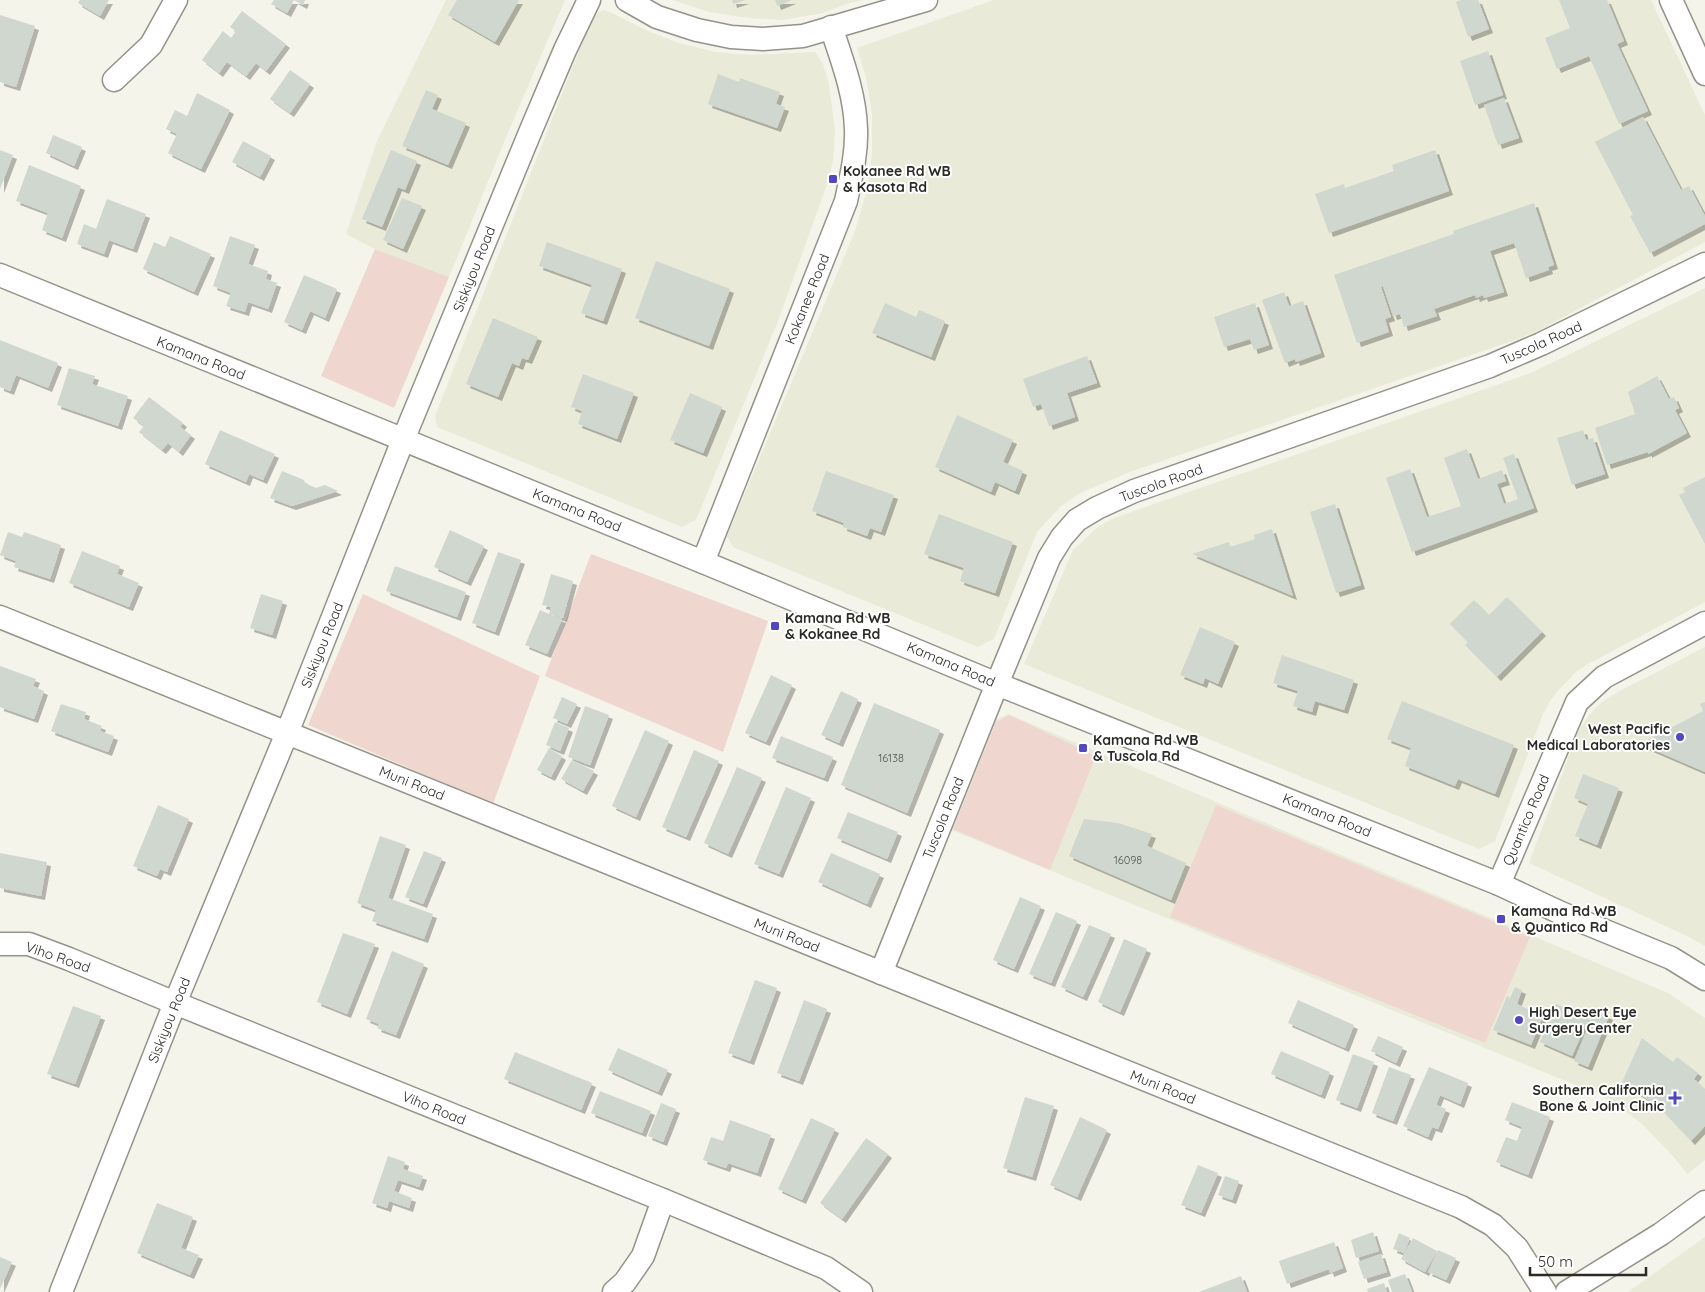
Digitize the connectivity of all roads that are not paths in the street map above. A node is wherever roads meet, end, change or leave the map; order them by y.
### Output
1 (176, 0) edge
2 (589, 0) edge
3 (626, 0) edge
4 (926, 0) edge
5 (1671, 0) edge
6 (831, 28) junction
7 (1705, 74) edge
8 (114, 80) dead end
9 (1705, 264) edge
10 (0, 275) edge
11 (403, 440) junction
12 (703, 562) junction
13 (0, 617) edge
14 (1705, 623) edge
15 (997, 684) junction
16 (287, 732) junction
17 (1499, 884) junction
18 (0, 944) edge
19 (881, 973) junction
20 (1705, 979) edge
21 (175, 1003) junction
22 (664, 1200) junction
23 (1705, 1202) edge
24 (61, 1292) edge
25 (614, 1292) edge
26 (861, 1292) edge
27 (1545, 1292) edge
28 (1567, 1292) edge

1 - 8 street
2 - 11 street, Siskiyou Road
3 - 6 street
4 - 6 street
5 - 7 street
6 - 12 street, Kokanee Road
9 - 15 street, Tuscola Road
10 - 11 street, Kamana Road
11 - 12 street, Kamana Road
11 - 16 street, Siskiyou Road
12 - 15 street, Kamana Road
13 - 16 street, Muni Road
14 - 17 street, Quantico Road
15 - 17 street, Kamana Road
15 - 19 street, Tuscola Road
16 - 19 street, Muni Road
16 - 21 street, Siskiyou Road
17 - 20 street, Kamana Road
18 - 21 street, Viho Road
19 - 27 street, Muni Road
21 - 22 street, Viho Road
21 - 24 street, Siskiyou Road
22 - 25 street
22 - 26 street, Viho Road
23 - 28 street

